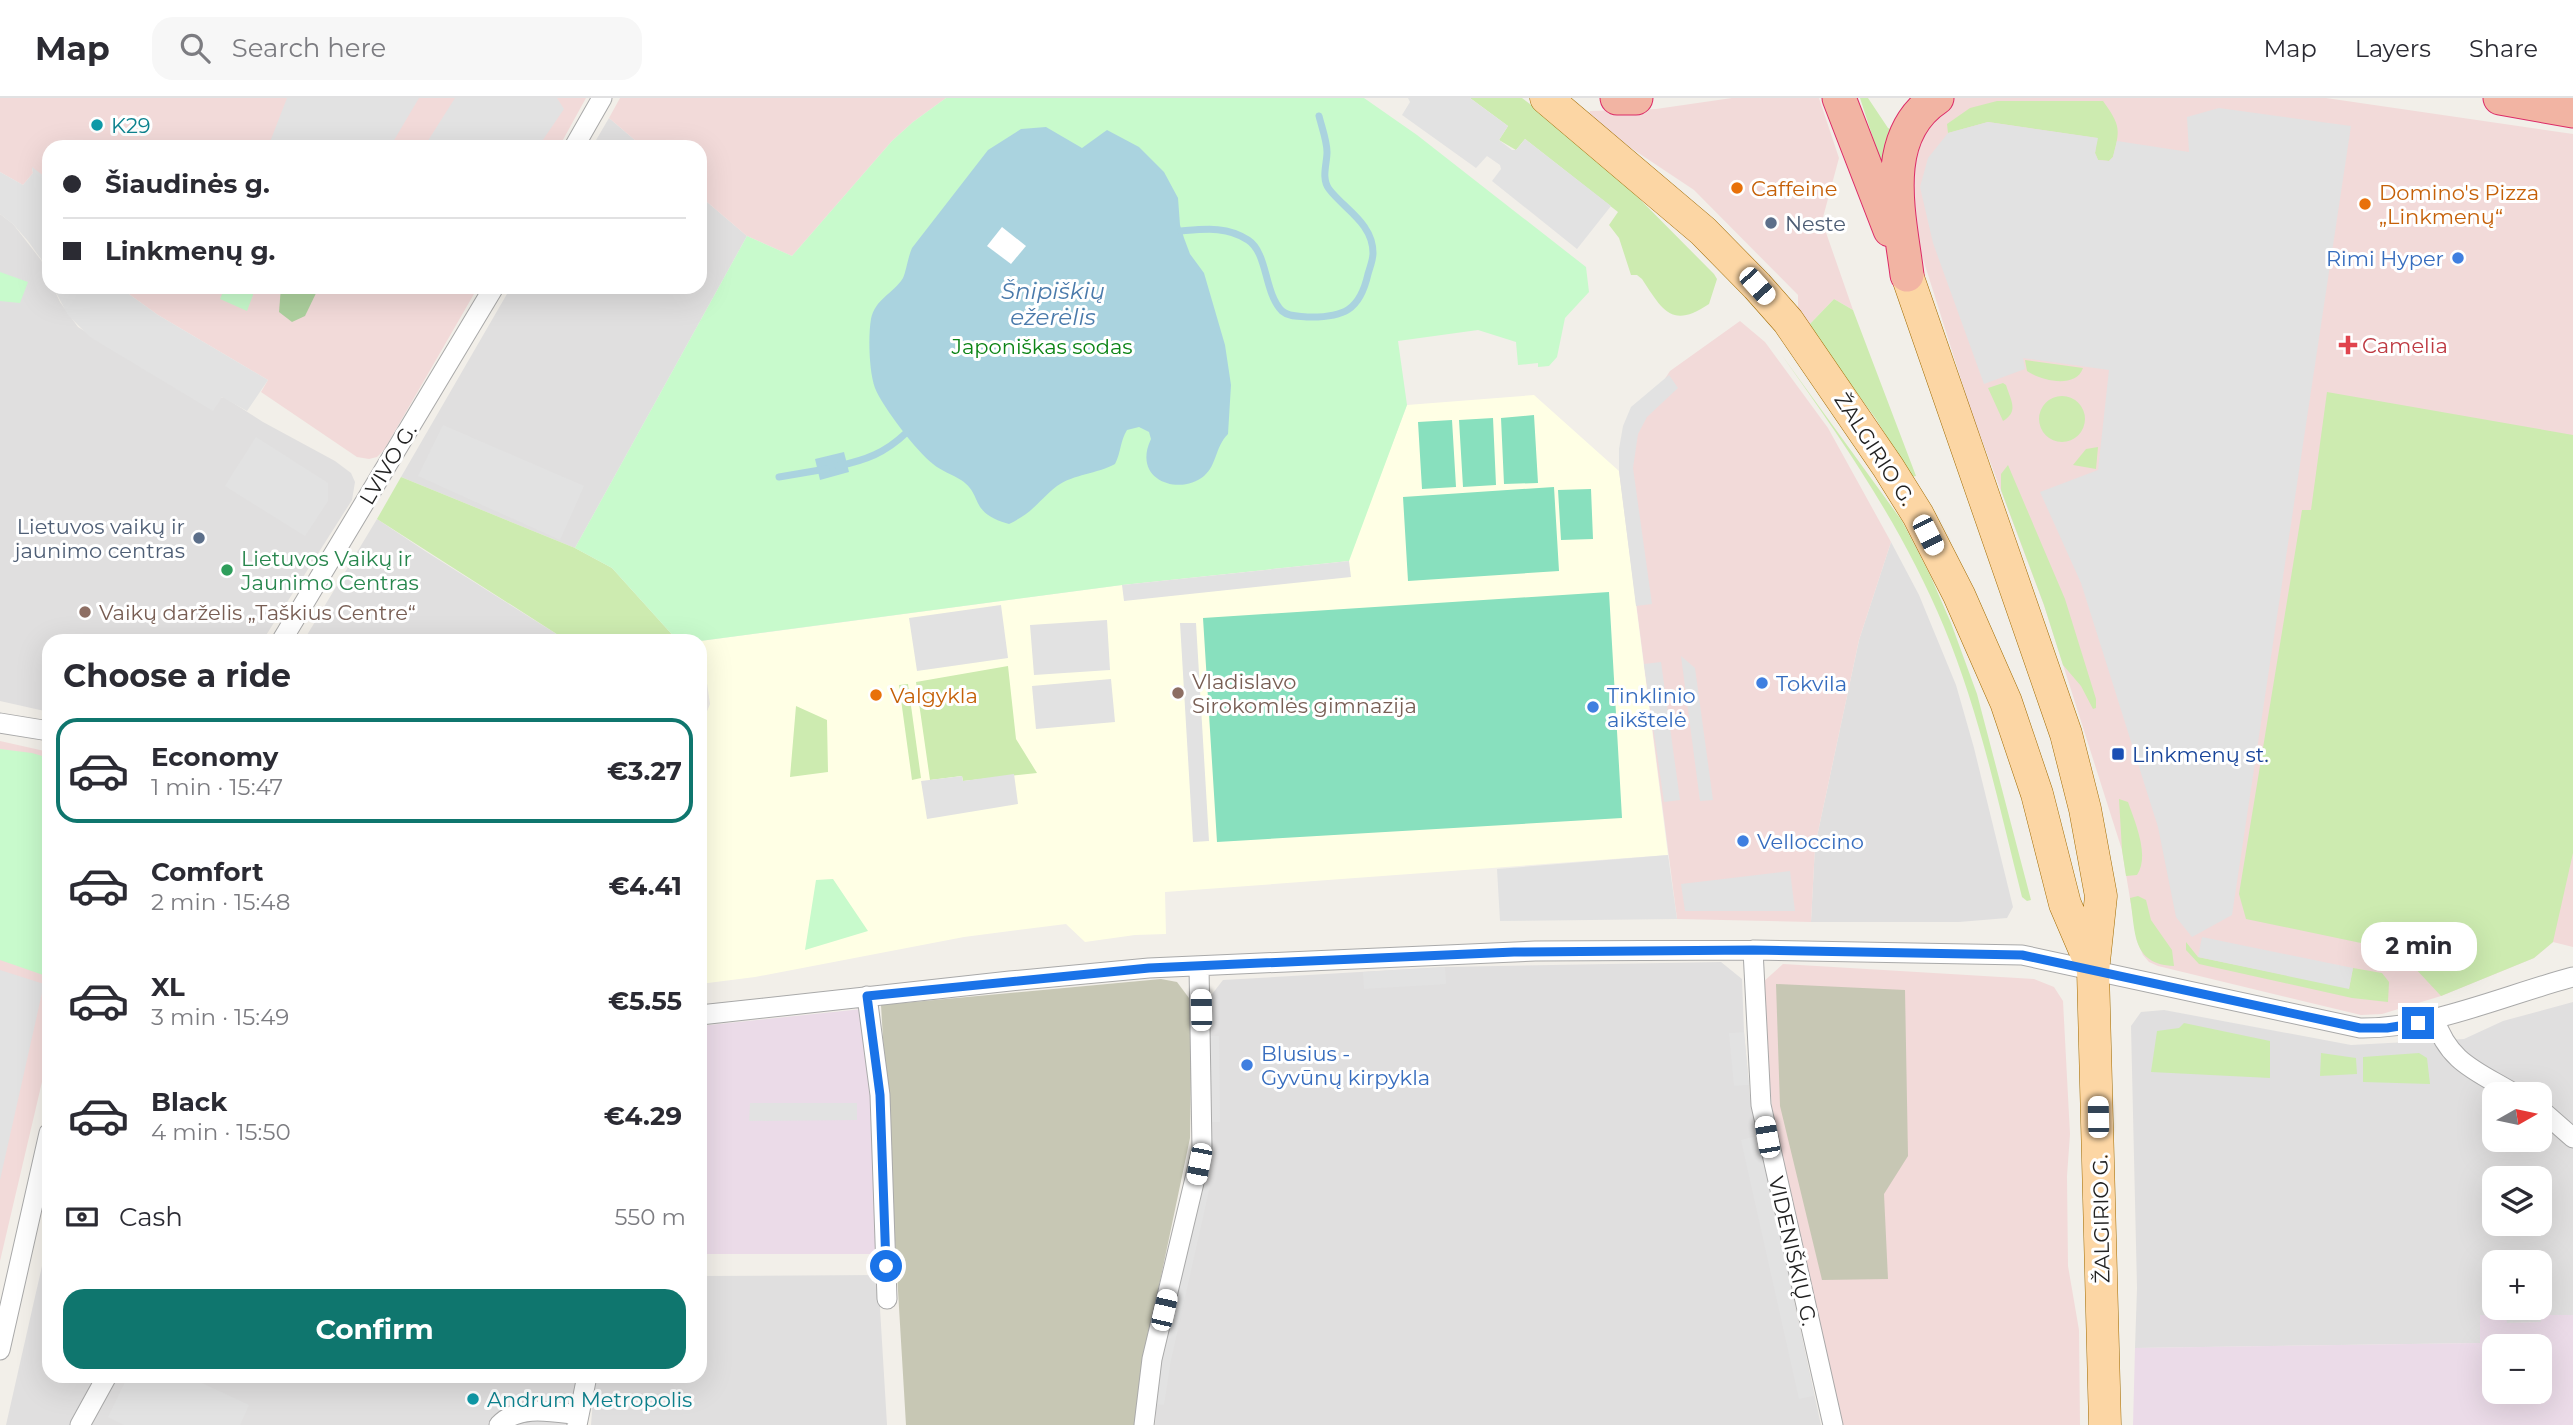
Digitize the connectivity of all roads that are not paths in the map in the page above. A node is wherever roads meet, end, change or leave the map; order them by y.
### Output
1 (602, 98) edge
2 (1546, 98) edge
3 (1617, 98) edge
4 (1636, 98) edge
5 (1839, 98) edge
6 (1937, 98) edge
7 (2500, 98) edge
8 (2573, 111) edge
9 (578, 140) edge
10 (1907, 275) junction
11 (490, 294) edge
12 (286, 634) edge
13 (0, 723) edge
14 (42, 730) edge
15 (1753, 950) junction
16 (1199, 966) junction
17 (2093, 971) junction
18 (2573, 977) edge
19 (867, 996) junction
20 (707, 1014) edge
21 (2434, 1017) junction
22 (2495, 1082) edge
23 (2552, 1119) edge
24 (2573, 1138) edge
25 (42, 1164) edge
26 (887, 1299) dead end
27 (0, 1350) edge
28 (103, 1383) edge
29 (586, 1383) edge
30 (578, 1420) edge
31 (80, 1425) edge
32 (499, 1425) edge
33 (1144, 1425) edge
34 (1833, 1425) edge
35 (2105, 1425) edge

1 - 9 street
2 - 17 main road, ŽALGIRIO G.
3 - 4 highway
5 - 10 highway, ŽALGIRIO G.
6 - 10 highway
7 - 8 highway
10 - 17 main road, ŽALGIRIO G.
11 - 12 street, LVIVO G.
13 - 14 street
15 - 16 street
15 - 17 street
15 - 34 street, VIDENIŠKIŲ G.
16 - 19 street
16 - 33 street
17 - 21 street
17 - 35 main road, ŽALGIRIO G.
18 - 21 street
19 - 20 street
19 - 26 street
21 - 22 street
23 - 24 street
25 - 27 street
28 - 31 street
29 - 30 street
30 - 32 street

